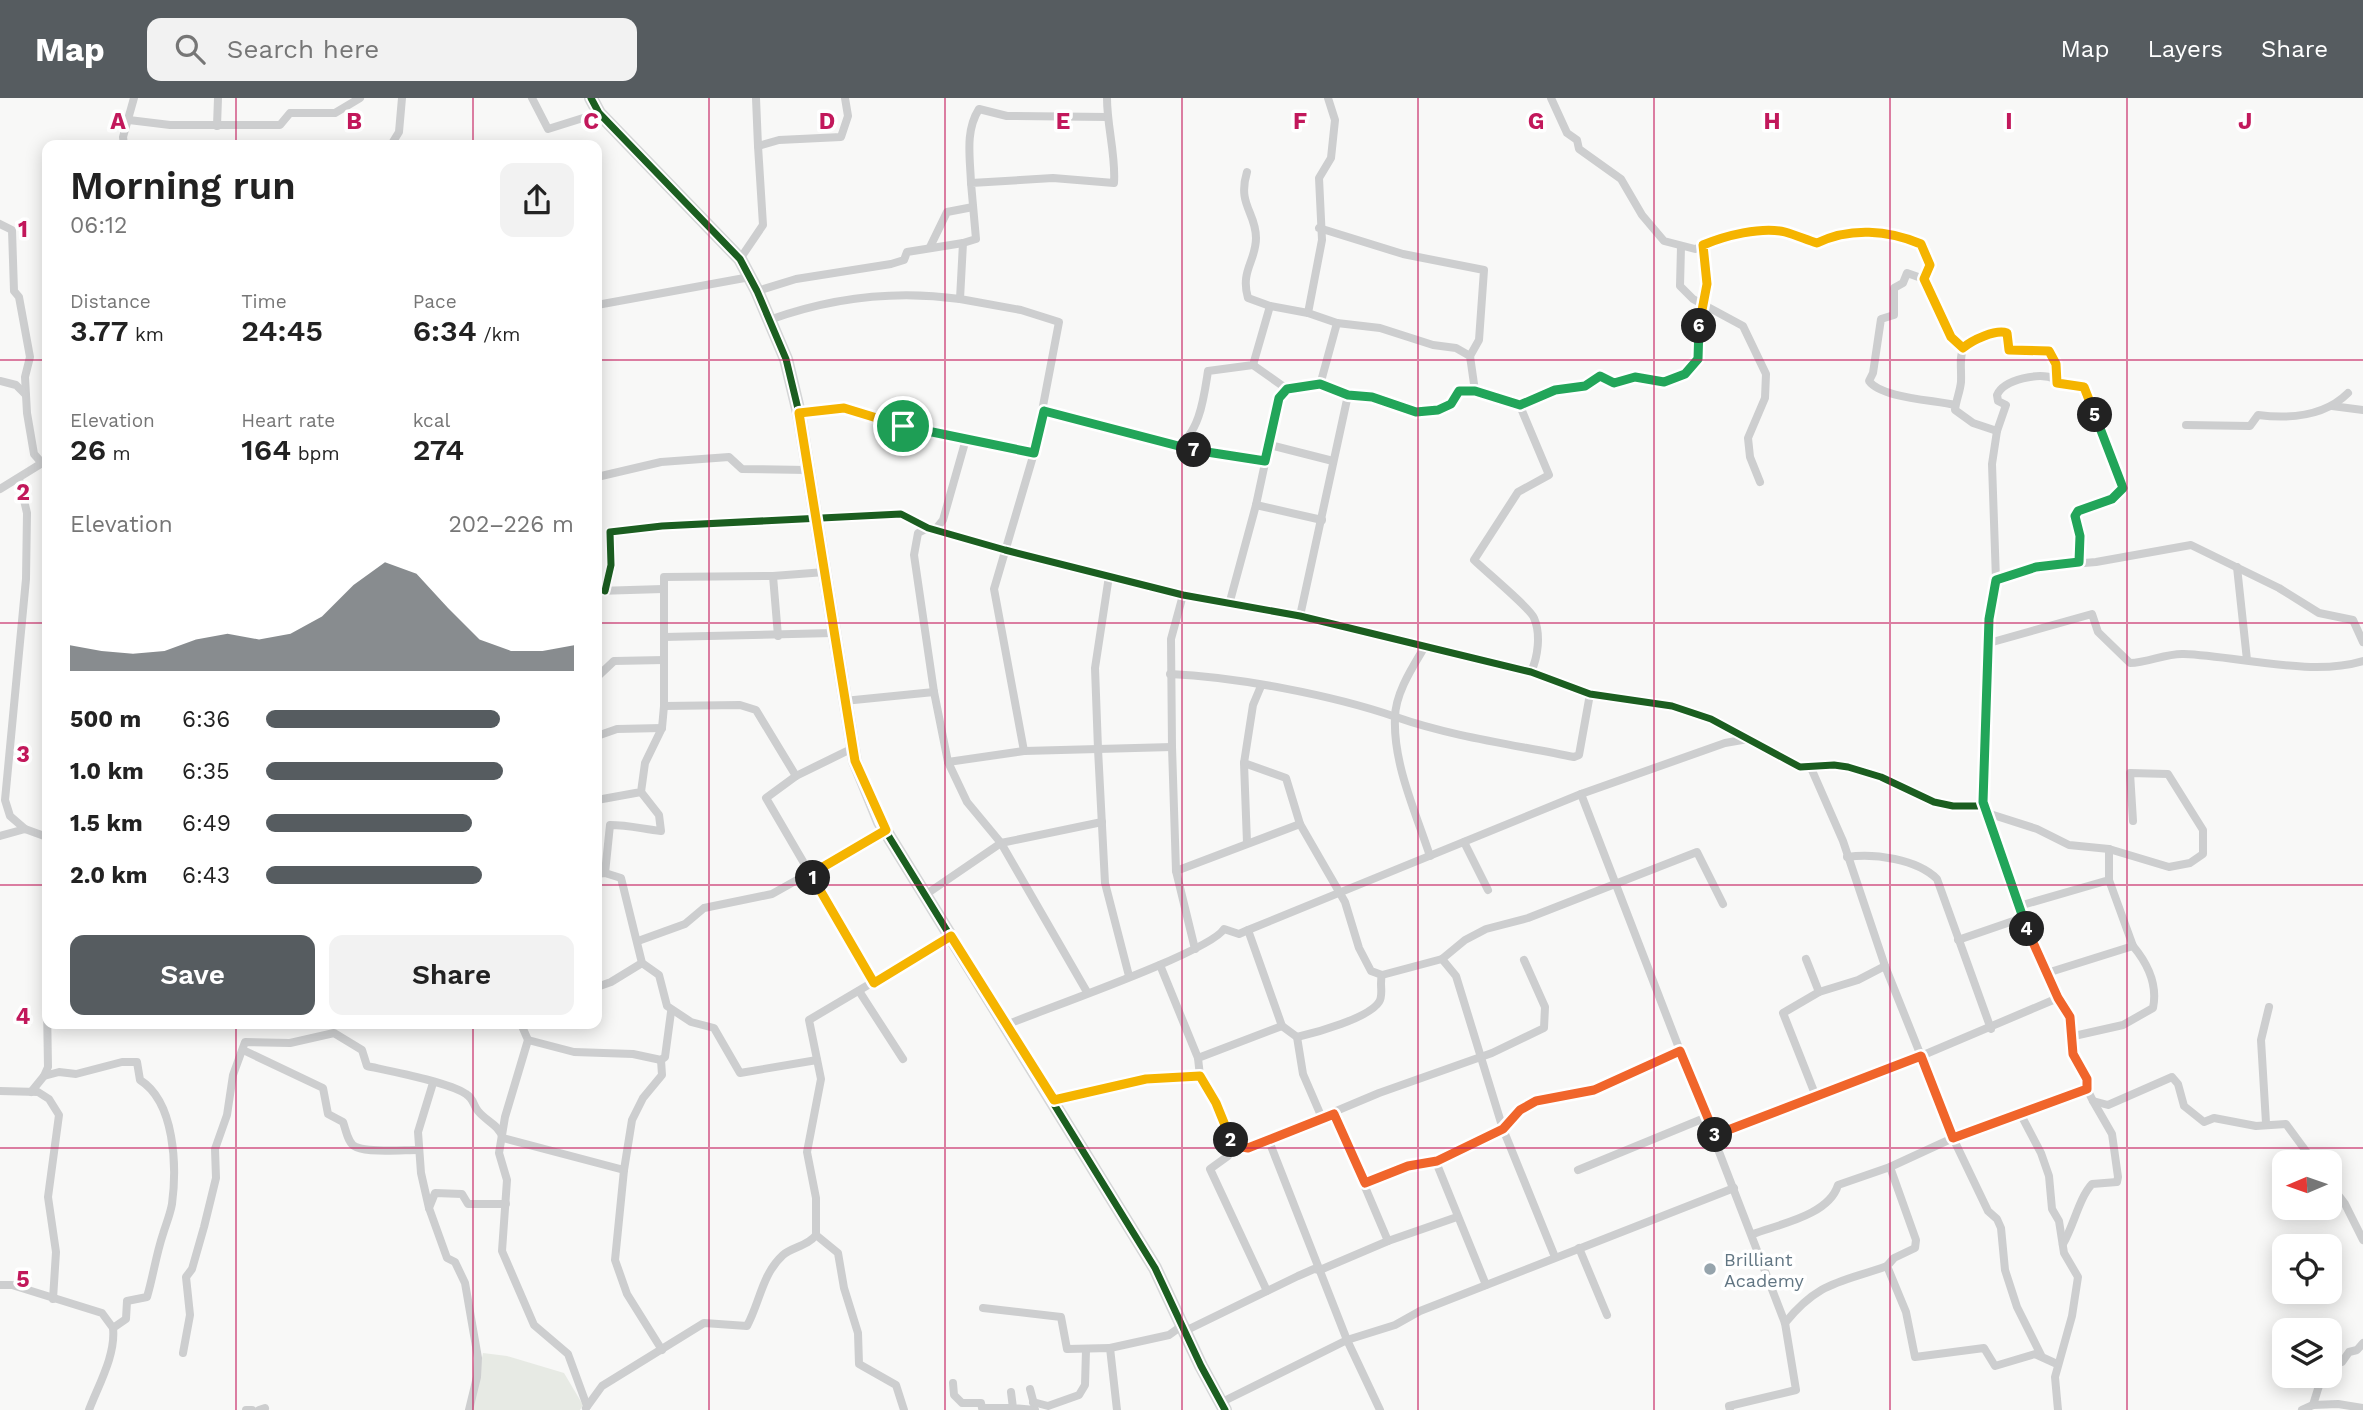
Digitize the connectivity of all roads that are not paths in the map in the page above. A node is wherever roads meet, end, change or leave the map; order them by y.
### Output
1 (134, 98) edge
2 (218, 98) edge
3 (360, 98) edge
4 (402, 98) edge
5 (532, 98) edge
6 (591, 98) edge
7 (756, 98) edge
8 (845, 98) edge
9 (1107, 98) edge
10 (1328, 98) edge
11 (1551, 98) edge
12 (599, 113) junction
13 (1107, 117) junction
14 (129, 120) junction
15 (217, 126) junction
16 (125, 140) edge
17 (394, 140) edge
18 (758, 146) junction
19 (1247, 172) dead end
20 (971, 183) junction
21 (973, 207) junction
22 (0, 224) edge
23 (1319, 228) junction
24 (963, 243) junction
25 (1703, 245) junction
26 (930, 247) junction
27 (1681, 247) junction
28 (740, 259) junction
29 (750, 277) junction
30 (1924, 279) junction
31 (757, 291) junction
32 (960, 299) junction
33 (602, 304) edge
34 (1702, 304) junction
35 (1270, 306) junction
36 (1308, 313) junction
37 (769, 320) junction
38 (1337, 323) junction
39 (1963, 348) junction
40 (1470, 356) junction
41 (1253, 365) junction
42 (2055, 379) junction
43 (0, 381) edge
44 (1320, 384) junction
45 (1287, 389) junction
46 (1475, 391) junction
47 (2348, 393) dead end
48 (25, 394) junction
49 (1348, 395) junction
50 (1520, 405) junction
51 (1955, 405) junction
52 (2332, 406) junction
53 (2363, 410) edge
54 (1044, 411) junction
55 (799, 413) junction
56 (2186, 425) dead end
57 (1997, 431) junction
58 (966, 439) junction
59 (1269, 445) junction
60 (1176, 447) junction
61 (1034, 453) junction
62 (42, 460) edge
63 (1265, 461) junction
64 (1333, 461) junction
65 (42, 463) edge
66 (807, 470) junction
67 (602, 476) edge
68 (19, 480) junction
69 (1760, 482) dead end
70 (0, 489) edge
71 (1256, 505) junction
72 (817, 518) junction
73 (1322, 520) junction
74 (931, 529) junction
75 (1005, 550) junction
76 (2079, 562) junction
77 (2237, 567) junction
78 (825, 572) junction
79 (773, 576) junction
80 (1109, 576) junction
81 (1996, 580) junction
82 (602, 588) edge
83 (663, 589) junction
84 (602, 591) edge
85 (1183, 595) junction
86 (1230, 601) junction
87 (1300, 616) junction
88 (833, 633) junction
89 (778, 636) junction
90 (664, 637) junction
91 (2363, 642) edge
92 (1989, 643) junction
93 (1424, 648) junction
94 (664, 660) junction
95 (2247, 660) junction
96 (2363, 661) edge
97 (602, 672) edge
98 (1531, 672) junction
99 (1170, 674) junction
100 (1261, 686) junction
101 (933, 692) junction
102 (1590, 694) junction
103 (844, 701) junction
104 (664, 706) junction
105 (1394, 717) junction
106 (662, 728) junction
107 (602, 734) edge
108 (1748, 739) junction
109 (1171, 747) junction
110 (853, 748) junction
111 (1098, 750) junction
112 (1024, 751) junction
113 (948, 762) junction
114 (1244, 763) junction
115 (1811, 768) junction
116 (796, 776) junction
117 (641, 792) junction
118 (1581, 794) junction
119 (602, 799) edge
120 (1983, 802) junction
121 (1987, 813) junction
122 (2133, 821) dead end
123 (1102, 822) junction
124 (1300, 824) junction
125 (25, 829) junction
126 (886, 830) junction
127 (42, 835) edge
128 (0, 836) edge
129 (1464, 842) junction
130 (1002, 843) junction
131 (1247, 843) junction
132 (2109, 849) junction
133 (1430, 856) junction
134 (1847, 857) junction
135 (602, 869) edge
136 (1176, 870) junction
137 (602, 874) edge
138 (811, 874) junction
139 (2109, 880) junction
140 (1614, 883) junction
141 (1488, 890) dead end
142 (1340, 894) junction
143 (925, 895) junction
144 (1723, 904) dead end
145 (2019, 906) junction
146 (2022, 918) junction
147 (1248, 930) junction
148 (951, 936) junction
149 (1958, 940) junction
150 (638, 941) junction
151 (2133, 946) junction
152 (1195, 949) junction
153 (1442, 959) junction
154 (1806, 959) dead end
155 (1524, 960) dead end
156 (642, 963) junction
157 (1160, 965) junction
158 (1885, 966) junction
159 (2047, 973) junction
160 (1382, 975) junction
161 (1129, 976) junction
162 (874, 983) junction
163 (602, 985) edge
164 (859, 991) junction
165 (1087, 992) junction
166 (1819, 992) junction
167 (2058, 998) junction
168 (2269, 1007) dead end
169 (671, 1012) junction
170 (1006, 1025) junction
171 (1282, 1026) junction
172 (47, 1029) edge
173 (523, 1029) edge
174 (1991, 1029) junction
175 (2074, 1036) junction
176 (1297, 1037) junction
177 (528, 1040) junction
178 (243, 1050) junction
179 (1680, 1051) junction
180 (1921, 1056) junction
181 (1198, 1058) junction
182 (1478, 1058) junction
183 (903, 1059) dead end
184 (661, 1060) junction
185 (817, 1060) junction
186 (44, 1076) junction
187 (1200, 1076) junction
188 (433, 1083) junction
189 (2087, 1089) junction
190 (0, 1091) edge
191 (31, 1092) junction
192 (1815, 1094) junction
193 (1054, 1100) junction
194 (2093, 1101) junction
195 (1334, 1114) junction
196 (2021, 1115) junction
197 (1707, 1117) junction
198 (1322, 1118) junction
199 (2271, 1123) junction
200 (1503, 1129) junction
201 (1714, 1135) junction
202 (503, 1138) junction
203 (1953, 1138) junction
204 (1269, 1141) junction
205 (1234, 1143) junction
206 (418, 1150) junction
207 (2305, 1150) edge
208 (1437, 1161) junction
209 (1890, 1167) junction
210 (1578, 1170) dead end
211 (624, 1171) junction
212 (1365, 1183) junction
213 (1734, 1188) junction
214 (2342, 1200) edge
215 (506, 1204) junction
216 (429, 1208) junction
217 (1457, 1217) junction
218 (1753, 1234) junction
219 (816, 1235) junction
220 (2363, 1240) edge
221 (1388, 1241) junction
222 (2063, 1244) junction
223 (1579, 1248) junction
224 (1555, 1257) junction
225 (1887, 1266) junction
226 (1320, 1270) junction
227 (0, 1285) edge
228 (1486, 1285) junction
229 (1267, 1291) junction
230 (53, 1299) junction
231 (983, 1308) dead end
232 (1607, 1315) dead end
233 (1785, 1323) junction
234 (113, 1328) junction
235 (1184, 1328) junction
236 (1347, 1340) junction
237 (2363, 1343) edge
238 (1110, 1348) junction
239 (662, 1350) junction
240 (1086, 1350) junction
241 (183, 1353) dead end
242 (2041, 1355) junction
243 (2342, 1362) edge
244 (2057, 1364) junction
245 (954, 1383) dead end
246 (2318, 1388) edge
247 (1030, 1389) dead end
248 (1012, 1392) dead end
249 (2312, 1405) junction
250 (1224, 1406) edge
251 (1034, 1407) edge
252 (586, 1408) edge
253 (1013, 1408) edge
254 (2363, 1408) edge
255 (89, 1410) edge
256 (246, 1410) edge
257 (252, 1410) edge
258 (469, 1410) edge
259 (904, 1410) edge
260 (1117, 1410) edge
261 (1380, 1410) edge
262 (1730, 1410) edge
263 (2058, 1410) edge
264 (2302, 1410) edge

1 - 14 street
2 - 15 street
3 - 15 street
4 - 17 street
5 - 12 street
6 - 12 street
7 - 18 street
8 - 18 street
9 - 13 street
10 - 23 street
11 - 27 street
12 - 28 street
13 - 20 street
13 - 20 street
14 - 15 street
14 - 16 street
18 - 28 street
19 - 35 street
20 - 21 street
21 - 24 street
21 - 26 street
22 - 48 street
23 - 36 street
23 - 40 street
24 - 26 street
24 - 32 street
25 - 27 street
25 - 30 street
25 - 34 street
26 - 31 street
27 - 34 street
28 - 29 street
29 - 31 street
29 - 33 street
30 - 39 street
30 - 51 street
31 - 37 street
32 - 37 street
32 - 54 street
34 - 50 street
34 - 69 street
35 - 36 street
35 - 41 street
36 - 38 street
37 - 55 street
38 - 40 street
38 - 44 street
39 - 42 street
39 - 51 street
40 - 46 street
41 - 45 street
41 - 60 street
42 - 57 street
42 - 76 street
43 - 48 street
44 - 45 street
44 - 49 street
45 - 59 street
46 - 49 street
46 - 50 street
47 - 52 street
48 - 62 street
49 - 64 street
50 - 98 street
51 - 57 street
52 - 53 street
52 - 56 street
54 - 60 street
54 - 61 street
55 - 58 street
55 - 66 street
57 - 81 street
58 - 61 street
58 - 74 street
59 - 63 street
59 - 64 street
60 - 63 street
61 - 75 street
63 - 71 street
64 - 73 street
65 - 68 street
66 - 67 street
66 - 72 street
68 - 70 street
68 - 125 street
71 - 73 street
71 - 86 street
72 - 74 street
72 - 78 street
72 - 82 street
73 - 87 street
74 - 75 street
74 - 101 street
75 - 80 street
75 - 112 street
76 - 77 street
76 - 81 street
77 - 91 street
77 - 95 street
78 - 79 street
78 - 88 street
79 - 83 street
79 - 89 street
80 - 85 street
80 - 111 street
81 - 92 street
83 - 84 street
83 - 90 street
85 - 86 street
85 - 99 street
86 - 87 street
87 - 93 street
88 - 89 street
88 - 103 street
89 - 90 street
90 - 94 street
92 - 95 street
92 - 120 street
93 - 98 street
93 - 105 street
94 - 97 street
94 - 104 street
95 - 96 street
98 - 102 street
99 - 100 street
99 - 109 street
100 - 105 street
100 - 114 street
101 - 103 street
101 - 113 street
102 - 105 street
102 - 108 street
103 - 110 street
104 - 106 street
104 - 116 street
105 - 133 street
106 - 107 street
106 - 117 street
108 - 115 street
108 - 118 street
109 - 111 street
109 - 136 street
110 - 116 street
110 - 126 street
111 - 112 street
111 - 123 street
112 - 113 street
113 - 130 street
114 - 124 street
114 - 131 street
115 - 120 street
115 - 134 street
116 - 138 street
117 - 119 street
117 - 135 street
118 - 129 street
118 - 140 street
120 - 121 street
121 - 132 street
121 - 145 street
122 - 132 street
123 - 130 street
123 - 161 street
124 - 131 street
124 - 142 street
125 - 127 street
125 - 128 street
126 - 138 street
126 - 143 street
129 - 133 street
129 - 141 street
130 - 143 street
130 - 165 street
131 - 136 street
132 - 139 street
133 - 142 street
134 - 149 street
134 - 158 street
136 - 152 street
137 - 150 street
138 - 150 street
138 - 162 street
139 - 145 street
139 - 151 street
140 - 144 street
140 - 153 street
140 - 179 street
142 - 147 street
142 - 160 street
143 - 148 street
145 - 146 street
146 - 149 street
146 - 159 street
147 - 152 street
147 - 171 street
148 - 162 street
148 - 170 street
149 - 174 street
150 - 156 street
151 - 159 street
151 - 175 street
152 - 157 street
153 - 160 street
153 - 182 street
154 - 166 street
155 - 182 street
156 - 163 street
156 - 169 street
157 - 161 street
157 - 181 street
158 - 166 street
158 - 180 street
159 - 167 street
160 - 176 street
161 - 165 street
162 - 164 street
164 - 183 street
164 - 185 street
165 - 170 street
166 - 192 street
167 - 174 street
167 - 175 street
168 - 199 street
169 - 184 street
169 - 185 street
170 - 193 street
171 - 176 street
171 - 181 street
172 - 186 street
173 - 177 street
174 - 180 street
175 - 189 street
176 - 198 street
177 - 184 street
177 - 202 street
178 - 188 street
178 - 206 street
178 - 241 street
179 - 197 street
179 - 200 street
180 - 192 street
180 - 203 street
181 - 187 street
182 - 195 street
182 - 200 street
184 - 211 street
185 - 219 street
186 - 191 street
186 - 234 street
187 - 193 street
187 - 205 street
188 - 202 street
188 - 206 street
189 - 194 street
189 - 196 street
190 - 191 street
191 - 230 street
192 - 201 street
193 - 235 street
194 - 199 street
194 - 222 street
195 - 198 street
195 - 212 street
196 - 203 street
196 - 222 street
197 - 201 street
197 - 210 street
198 - 204 street
199 - 207 street
200 - 208 street
200 - 224 street
201 - 213 street
202 - 211 street
202 - 215 street
203 - 209 street
203 - 242 street
204 - 205 street
204 - 226 street
205 - 229 street
206 - 216 street
208 - 212 street
208 - 217 street
209 - 218 street
209 - 225 street
211 - 239 street
212 - 221 street
213 - 218 street
213 - 223 street
214 - 220 street
215 - 216 street
215 - 252 street
216 - 258 street
217 - 221 street
217 - 228 street
218 - 233 street
219 - 239 street
219 - 259 street
221 - 226 street
222 - 244 street
223 - 224 street
223 - 232 street
224 - 228 street
225 - 233 street
225 - 242 street
226 - 229 street
226 - 236 street
227 - 230 street
228 - 236 street
229 - 235 street
230 - 234 street
231 - 240 street
233 - 262 street
234 - 255 street
235 - 238 street
235 - 250 street
236 - 250 street
236 - 261 street
237 - 243 street
238 - 240 street
238 - 260 street
239 - 252 street
240 - 251 street
242 - 244 street
244 - 263 street
245 - 253 street
246 - 249 street
247 - 251 street
248 - 253 street
249 - 254 street
249 - 264 street
251 - 253 street
256 - 257 street

